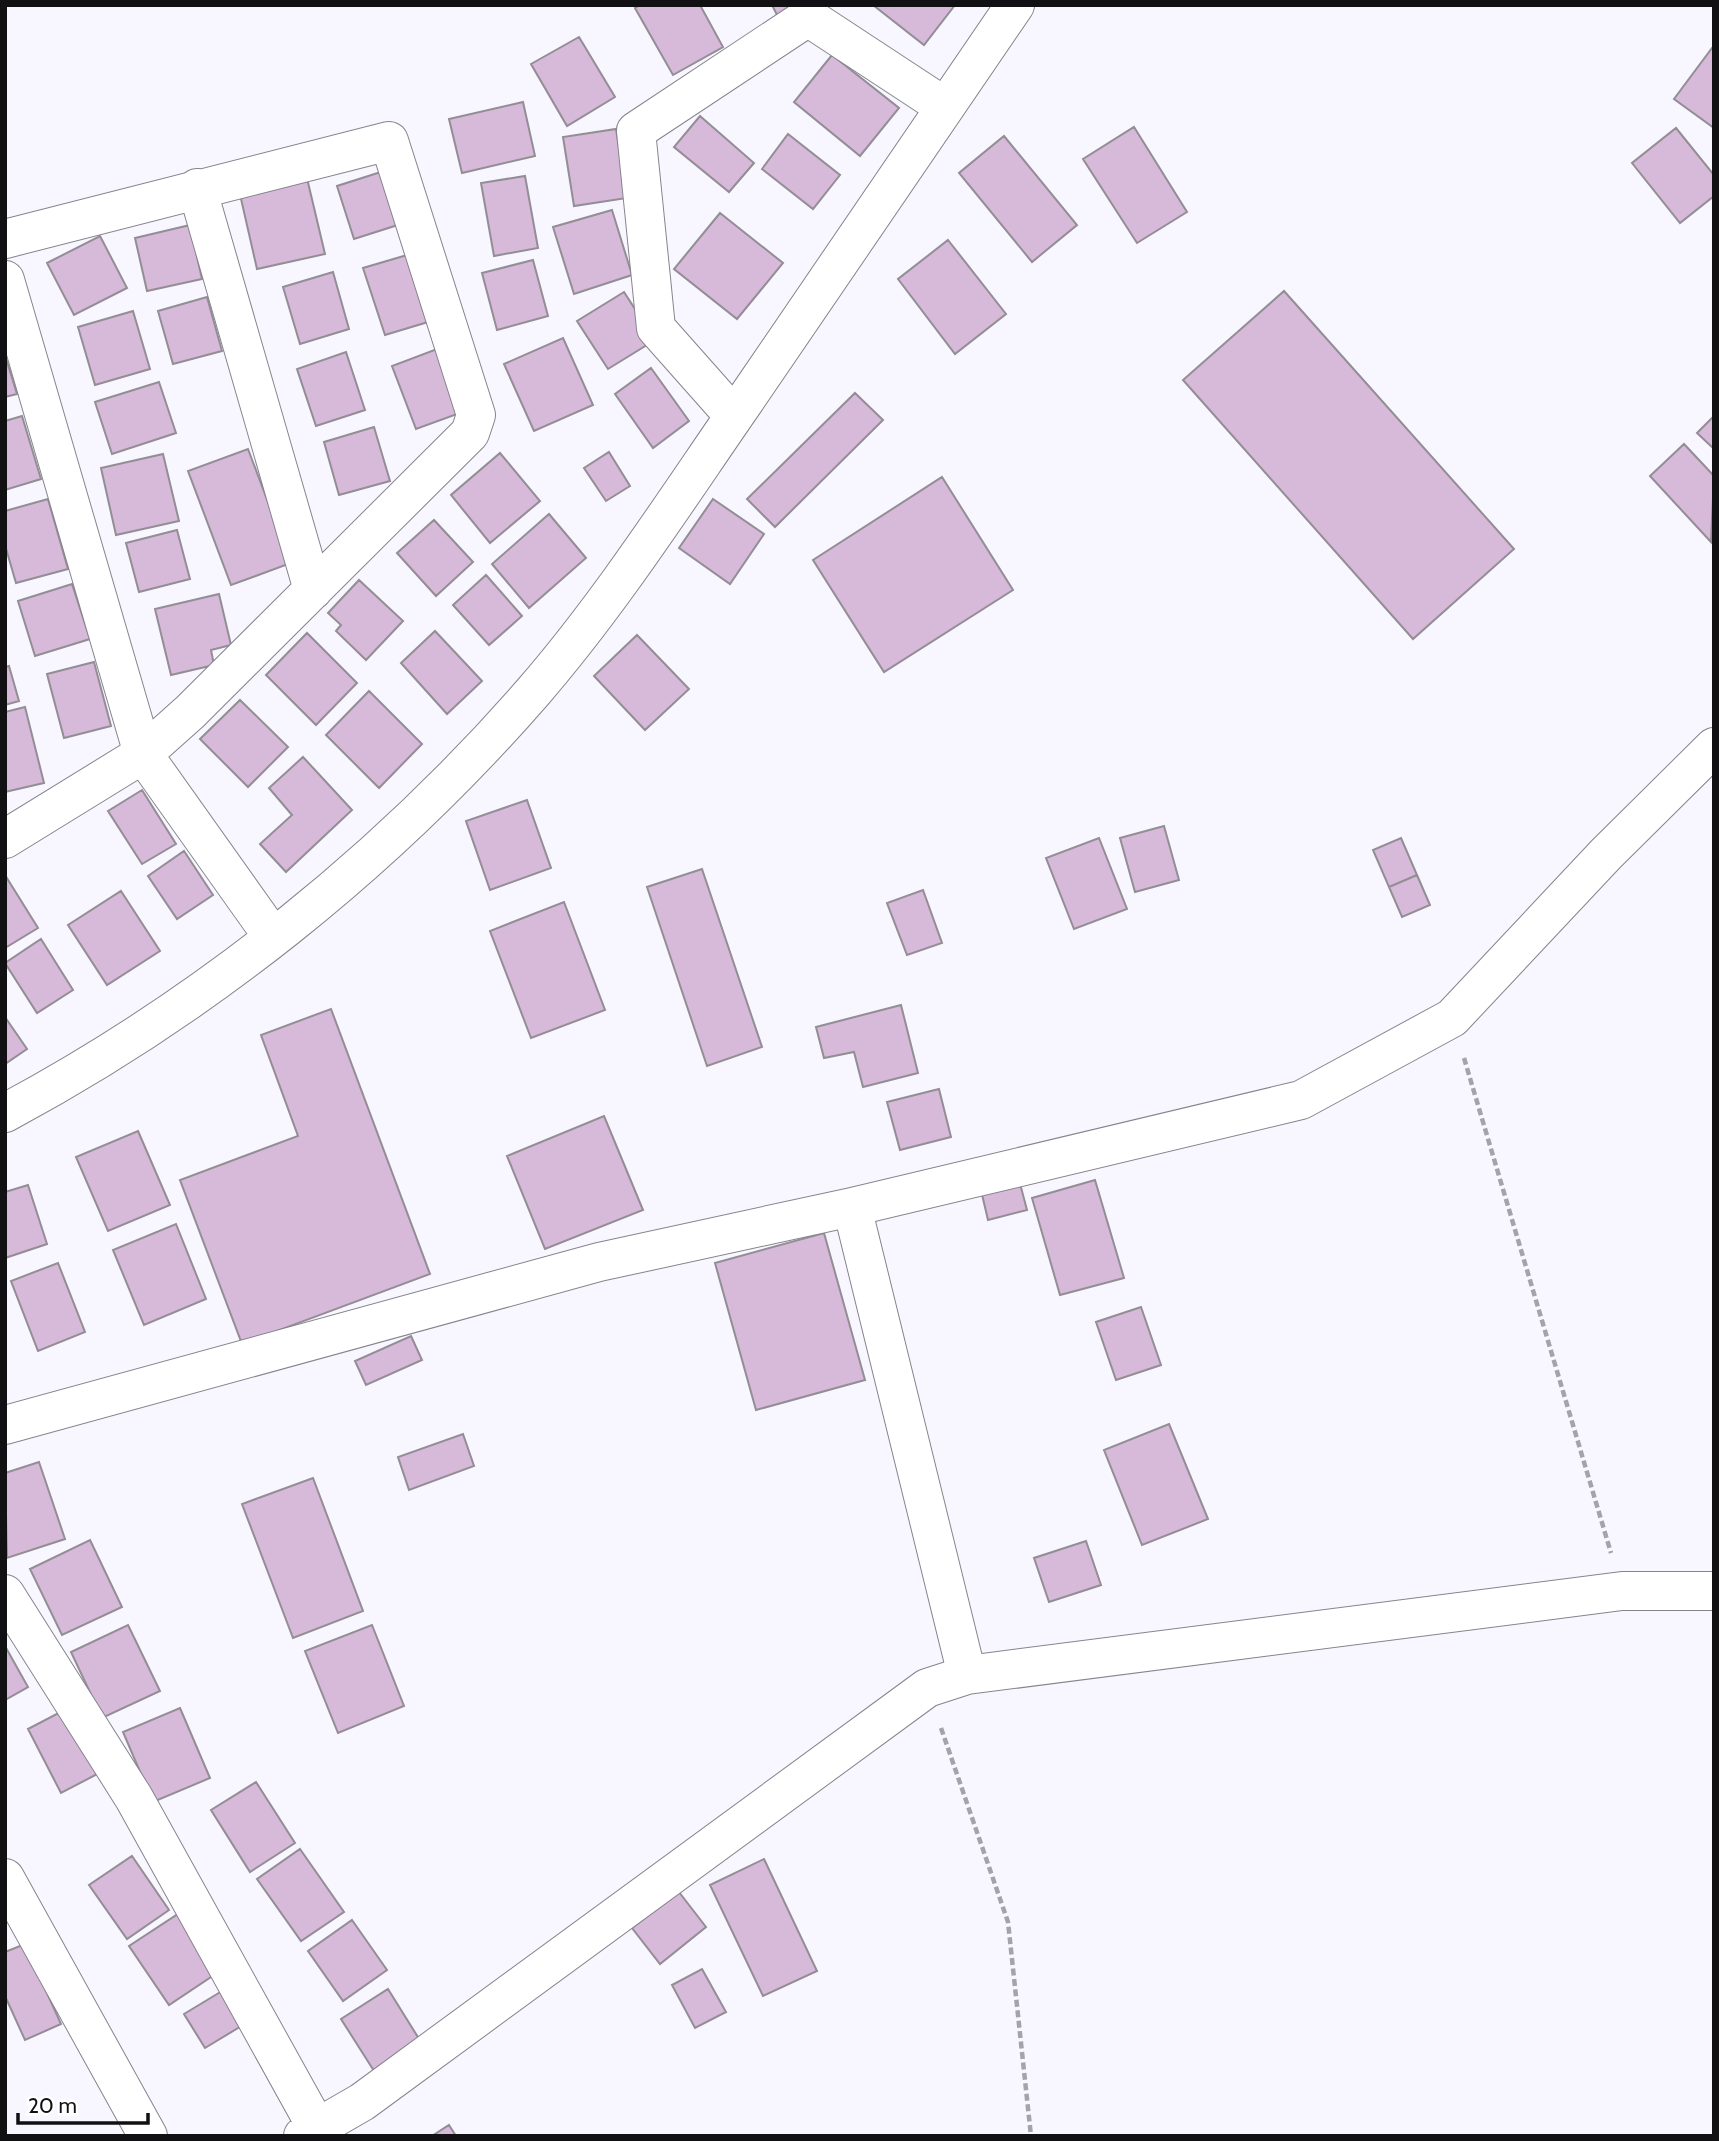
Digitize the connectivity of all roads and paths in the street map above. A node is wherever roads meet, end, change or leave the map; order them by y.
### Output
1 (1015, 5) edge
2 (946, 107) junction
3 (198, 188) junction
4 (5, 239) edge
5 (5, 280) edge
6 (734, 416) junction
7 (313, 590) junction
8 (1714, 747) edge
9 (143, 754) junction
10 (5, 839) edge
11 (273, 937) junction
12 (1452, 1018) junction
13 (5, 1113) edge
14 (852, 1207) junction
15 (5, 1425) edge
16 (1622, 1591) junction
17 (1714, 1591) edge
18 (5, 1594) edge
19 (967, 1675) junction
20 (927, 1688) junction
21 (5, 1878) edge
22 (310, 2132) edge
23 (148, 2136) edge
24 (1031, 2136) edge

1 - 2 street
2 - 6 street
2 - 6 street
3 - 4 street
3 - 7 street
3 - 7 street
5 - 9 street
6 - 11 street
7 - 9 street
8 - 12 street
9 - 10 street
9 - 11 street
11 - 13 street
12 - 14 street
12 - 16 path
14 - 15 street
14 - 19 street
16 - 17 street
16 - 19 street
18 - 22 street
19 - 20 street
20 - 22 street
20 - 24 path
21 - 23 street

